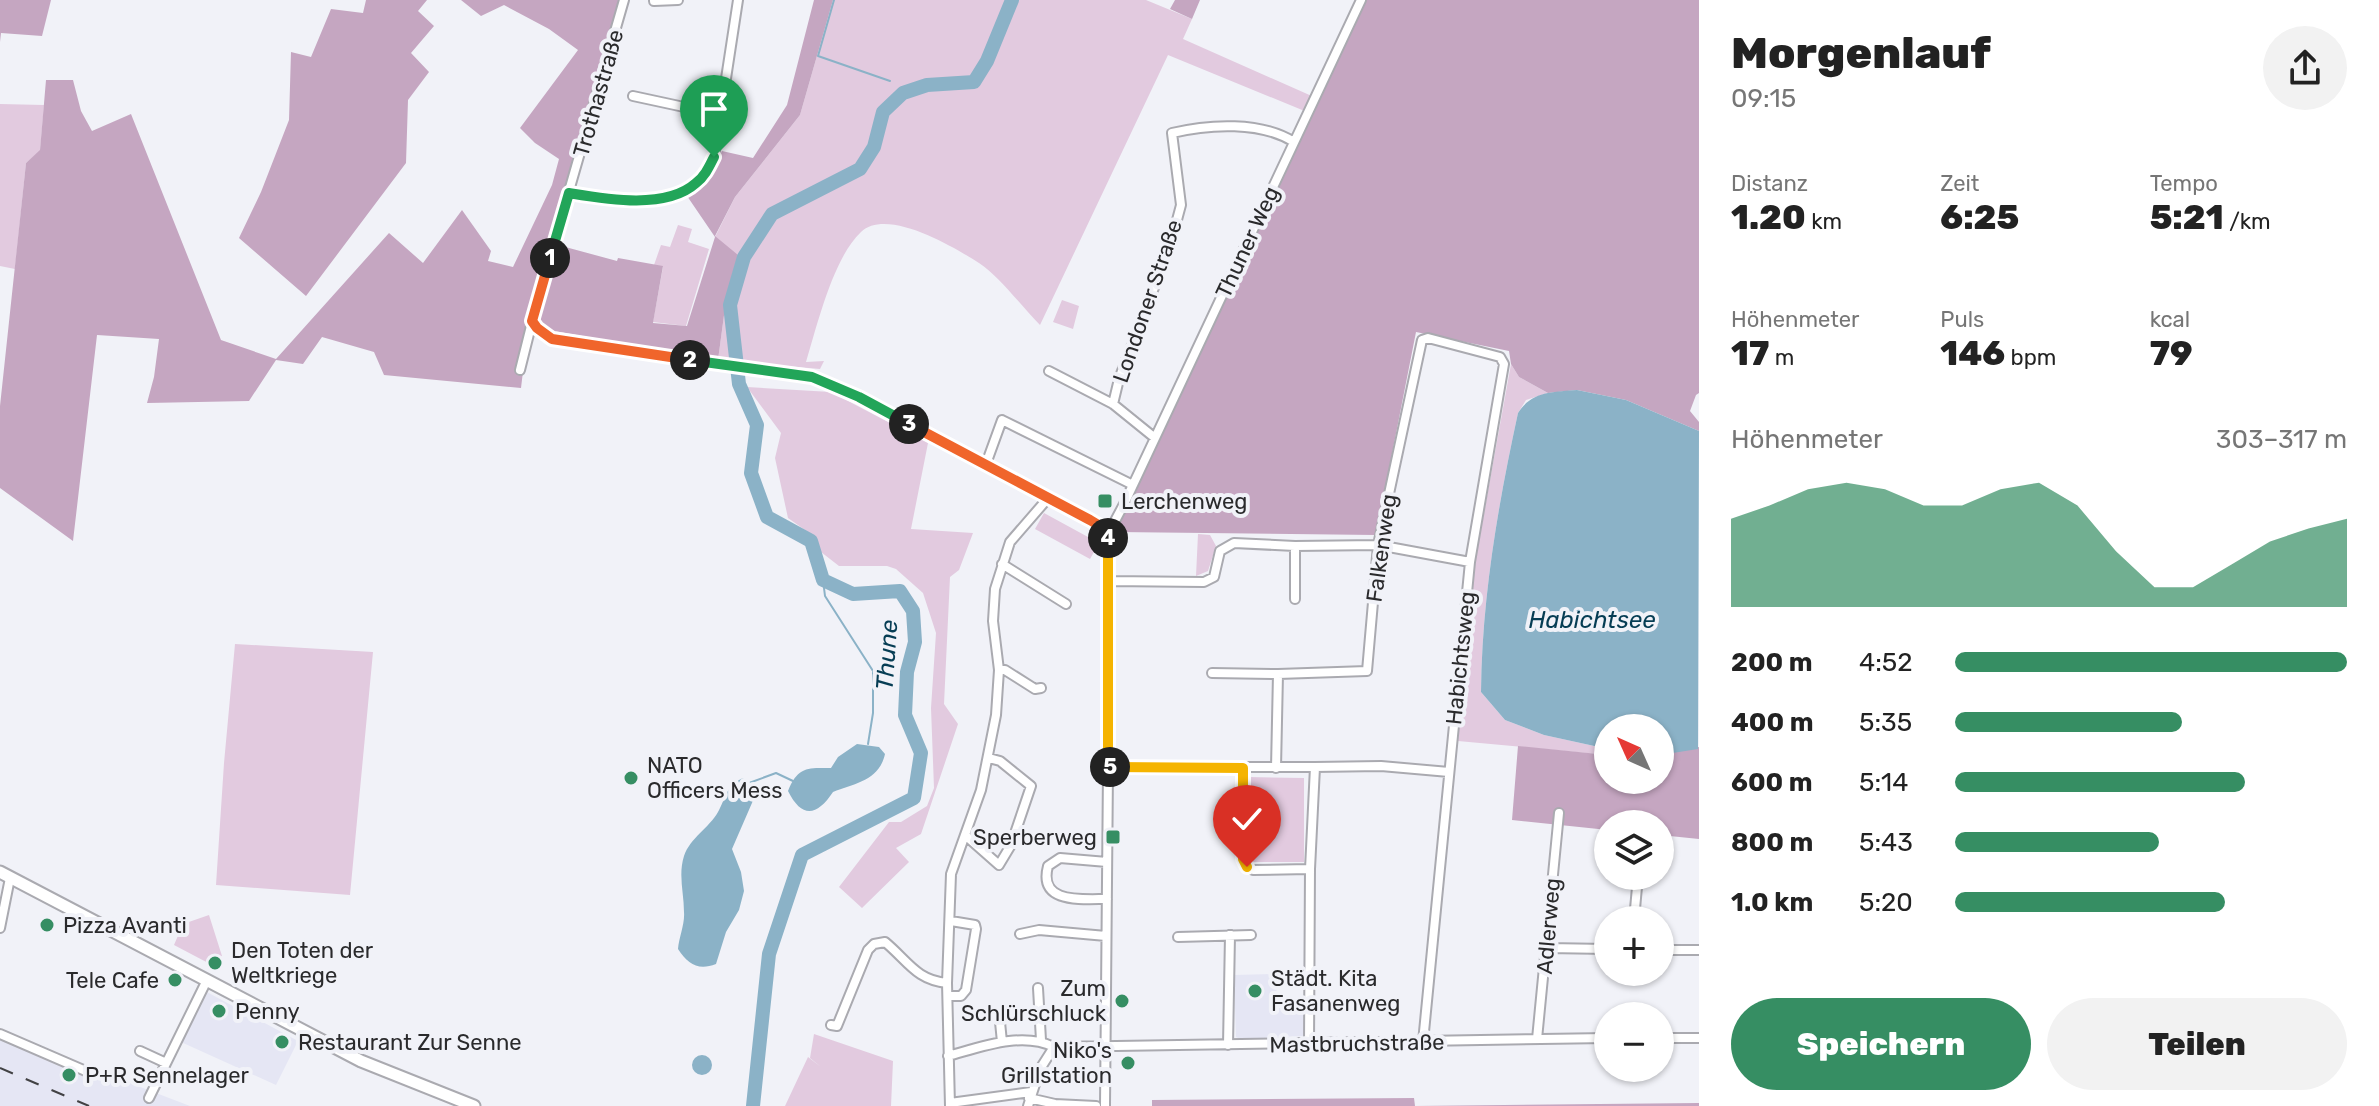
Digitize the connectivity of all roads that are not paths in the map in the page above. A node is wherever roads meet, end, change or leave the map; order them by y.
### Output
1 (624, 0) edge
2 (678, 0) edge
3 (738, 0) edge
4 (1361, 0) edge
5 (654, 1) edge
6 (633, 96) dead end
7 (721, 115) junction
8 (1294, 142) junction
9 (569, 193) junction
10 (532, 321) junction
11 (1422, 340) joint
12 (520, 370) dead end
13 (1049, 371) dead end
14 (1113, 404) junction
15 (1155, 438) junction
16 (986, 464) junction
17 (1133, 485) junction
18 (1049, 497) junction
19 (1108, 534) junction
20 (1378, 545) junction
21 (1295, 546) junction
22 (1470, 562) junction
23 (1002, 564) junction
24 (1109, 581) junction
25 (1295, 599) dead end
26 (1066, 604) dead end
27 (999, 670) junction
28 (1212, 673) dead end
29 (1278, 674) junction
30 (1041, 688) dead end
31 (989, 758) junction
32 (1108, 767) junction
33 (1315, 767) junction
34 (1243, 768) junction
35 (1276, 768) junction
36 (1449, 772) junction
37 (1559, 813) dead end
38 (965, 835) junction
39 (1107, 862) junction
40 (1310, 869) junction
41 (5, 875) edge
42 (1107, 899) junction
43 (951, 921) junction
44 (0, 928) edge
45 (1020, 934) dead end
46 (1230, 935) junction
47 (1251, 935) dead end
48 (1106, 936) junction
49 (1178, 937) dead end
50 (1547, 948) junction
51 (1594, 949) edge
52 (1674, 950) edge
53 (1699, 950) edge
54 (207, 980) junction
55 (947, 983) junction
56 (1038, 988) dead end
57 (948, 996) junction
58 (999, 1012) dead end
59 (837, 1027) dead end
60 (0, 1034) edge
61 (1594, 1038) edge
62 (1674, 1038) edge
63 (1699, 1038) edge
64 (1537, 1039) junction
65 (1041, 1040) junction
66 (1002, 1042) junction
67 (1423, 1042) junction
68 (1309, 1044) junction
69 (1228, 1045) junction
70 (1106, 1046) junction
71 (1054, 1047) junction
72 (140, 1051) dead end
73 (948, 1056) junction
74 (166, 1063) junction
75 (88, 1072) dead end
76 (149, 1098) dead end
77 (1029, 1099) edge
78 (950, 1105) edge
79 (474, 1106) edge
80 (1096, 1106) edge
81 (1105, 1106) edge

1 - 9 street, Trothastraße
2 - 5 street
3 - 7 street
4 - 8 street, Thuner Weg
6 - 7 street
7 - 9 street
8 - 14 street, Londoner Straße
8 - 15 street, Thuner Weg
9 - 10 street, Trothastraße
10 - 12 street, Trothastraße
10 - 16 street
11 - 20 street, Falkenweg
11 - 22 street, Habichtsweg
13 - 14 street, Londoner Straße
14 - 15 street, Londoner Straße
15 - 17 street, Thuner Weg
16 - 17 street
16 - 18 street
17 - 19 street, Thuner Weg
18 - 19 street
18 - 23 street
19 - 24 street
20 - 21 street
20 - 22 street
20 - 29 street, Falkenweg
21 - 24 street
21 - 25 street
22 - 36 street, Habichtsweg
23 - 26 street
23 - 27 street
24 - 32 street
27 - 30 street
27 - 31 street
28 - 29 street, Falkenweg
29 - 35 street
31 - 38 street
31 - 38 street
32 - 34 street
32 - 39 street
33 - 35 street
33 - 36 street
33 - 40 street
34 - 35 street
34 - 40 street
36 - 67 street, Habichtsweg
37 - 50 street, Adlerweg
38 - 43 street
39 - 42 street
39 - 42 street
40 - 68 street
41 - 44 street
41 - 54 main road
42 - 48 street
43 - 55 street
43 - 57 street
45 - 48 street
46 - 47 street
46 - 49 street
46 - 69 street
48 - 70 street
50 - 51 street
50 - 64 street, Adlerweg
52 - 53 street
54 - 74 street
54 - 79 main road
55 - 57 street
55 - 59 street
56 - 65 street
57 - 73 street
58 - 66 street
60 - 75 street
61 - 64 street, Mastbruchstraße
62 - 63 street
64 - 67 street, Mastbruchstraße
65 - 66 street
65 - 71 street
66 - 73 street
67 - 68 street, Mastbruchstraße
68 - 69 street, Mastbruchstraße
69 - 70 street, Mastbruchstraße
70 - 71 street, Mastbruchstraße
70 - 81 street
71 - 77 street
72 - 74 street
73 - 78 street
74 - 76 street
77 - 78 street
77 - 80 street

